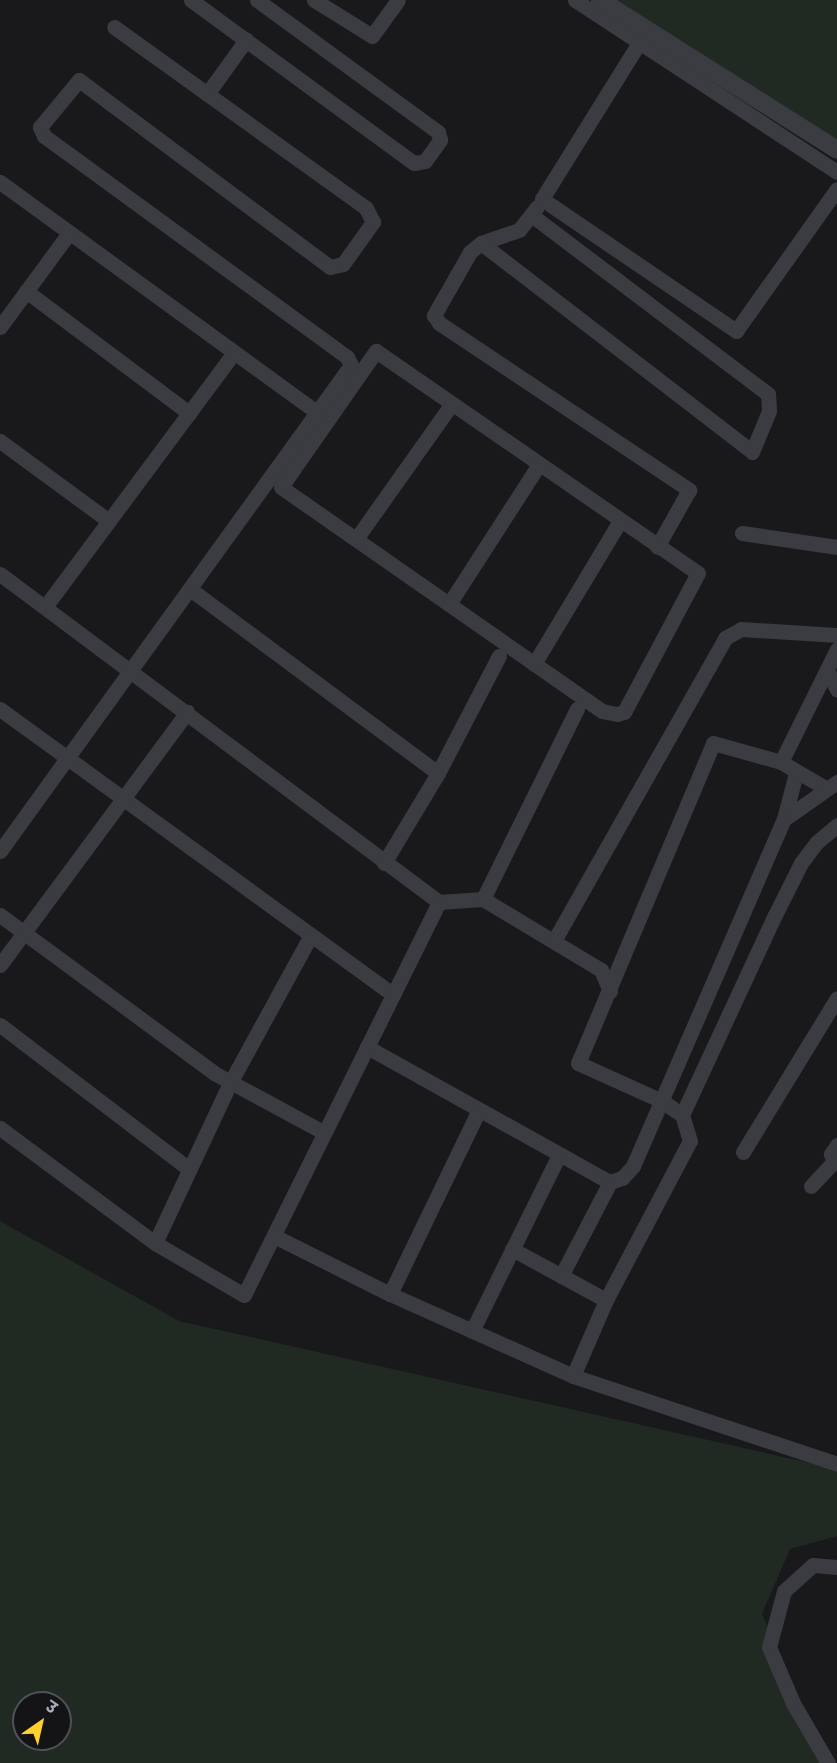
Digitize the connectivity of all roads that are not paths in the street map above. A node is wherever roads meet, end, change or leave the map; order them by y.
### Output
1 (191, 0) edge
2 (257, 0) edge
3 (314, 0) edge
4 (398, 0) edge
5 (575, 0) edge
6 (600, 0) edge
7 (114, 27) dead end
8 (643, 36) junction
9 (246, 40) junction
10 (207, 94) junction
11 (837, 150) edge
12 (837, 172) edge
13 (0, 182) edge
14 (837, 189) edge
15 (542, 200) junction
16 (531, 215) junction
17 (69, 233) junction
18 (481, 243) junction
19 (26, 291) junction
20 (0, 327) edge
21 (233, 354) junction
22 (450, 406) junction
23 (189, 413) junction
24 (318, 413) junction
25 (0, 441) edge
26 (538, 466) junction
27 (108, 521) junction
28 (620, 521) junction
29 (742, 533) dead end
30 (356, 539) junction
31 (657, 546) junction
32 (837, 547) edge
33 (0, 574) edge
34 (190, 589) junction
35 (449, 604) junction
36 (45, 607) junction
37 (837, 635) edge
38 (837, 649) edge
39 (498, 656) dead end
40 (534, 664) junction
41 (131, 670) junction
42 (827, 670) junction
43 (837, 690) edge
44 (0, 709) edge
45 (577, 709) dead end
46 (187, 712) junction
47 (68, 757) junction
48 (781, 762) junction
49 (438, 773) junction
50 (796, 773) junction
51 (832, 786) edge
52 (124, 800) junction
53 (784, 819) junction
54 (837, 825) edge
55 (0, 851) edge
56 (384, 863) junction
57 (483, 899) junction
58 (439, 902) junction
59 (0, 915) edge
60 (24, 932) junction
61 (310, 937) junction
62 (555, 939) junction
63 (0, 965) edge
64 (610, 991) junction
65 (393, 995) junction
66 (835, 1005) edge
67 (0, 1026) edge
68 (367, 1047) junction
69 (230, 1083) junction
70 (662, 1101) junction
71 (478, 1112) junction
72 (682, 1115) junction
73 (0, 1128) edge
74 (323, 1132) junction
75 (837, 1144) edge
76 (743, 1152) dead end
77 (559, 1155) junction
78 (836, 1161) edge
79 (189, 1169) junction
80 (610, 1182) junction
81 (810, 1186) dead end
82 (274, 1236) junction
83 (155, 1243) junction
84 (512, 1249) junction
85 (561, 1276) junction
86 (390, 1294) junction
87 (606, 1300) junction
88 (472, 1331) junction
89 (573, 1376) junction
90 (837, 1464) edge
91 (837, 1567) edge
92 (828, 1763) edge

1 - 9 street
2 - 9 street
3 - 4 street
5 - 8 street
6 - 8 street
7 - 10 street
8 - 11 street
8 - 12 street
8 - 15 street
9 - 10 street
10 - 24 street
13 - 17 street
14 - 15 street
15 - 16 street
16 - 18 street
16 - 18 street
17 - 19 street
17 - 21 street
18 - 31 street
19 - 20 street
19 - 23 street
21 - 23 street
21 - 24 street
22 - 26 street
22 - 30 street
22 - 30 street
23 - 27 street
24 - 34 street
25 - 27 street
26 - 28 street
26 - 35 street
27 - 36 street
28 - 31 street
28 - 40 street
29 - 32 street
30 - 35 street
31 - 40 street
33 - 36 street
34 - 41 street
34 - 49 street
35 - 40 street
36 - 41 street
37 - 62 street
38 - 42 street
39 - 49 street
41 - 46 street
41 - 47 street
42 - 43 street
42 - 48 street
44 - 47 street
45 - 57 street
46 - 52 street
46 - 56 street
47 - 52 street
47 - 55 street
48 - 50 street
48 - 64 street
49 - 56 street
50 - 51 street
50 - 53 street
51 - 53 street
52 - 60 street
52 - 61 street
53 - 70 street
54 - 72 street
56 - 58 street
57 - 58 street
57 - 62 street
58 - 65 street
59 - 60 street
60 - 63 street
60 - 69 street
61 - 65 street
61 - 69 street
62 - 64 street
64 - 70 street
65 - 68 street
66 - 76 street
67 - 79 street
68 - 71 street
68 - 74 street
69 - 74 street
69 - 79 street
70 - 72 street
70 - 80 street
71 - 77 street
71 - 86 street
72 - 87 street
73 - 83 street
74 - 82 street
75 - 78 street
77 - 80 street
77 - 84 street
78 - 81 street
79 - 83 street
80 - 85 street
82 - 83 street
82 - 86 street
84 - 85 street
84 - 88 street
85 - 87 street
86 - 88 street
87 - 89 street
88 - 89 street
89 - 90 street
91 - 92 street

